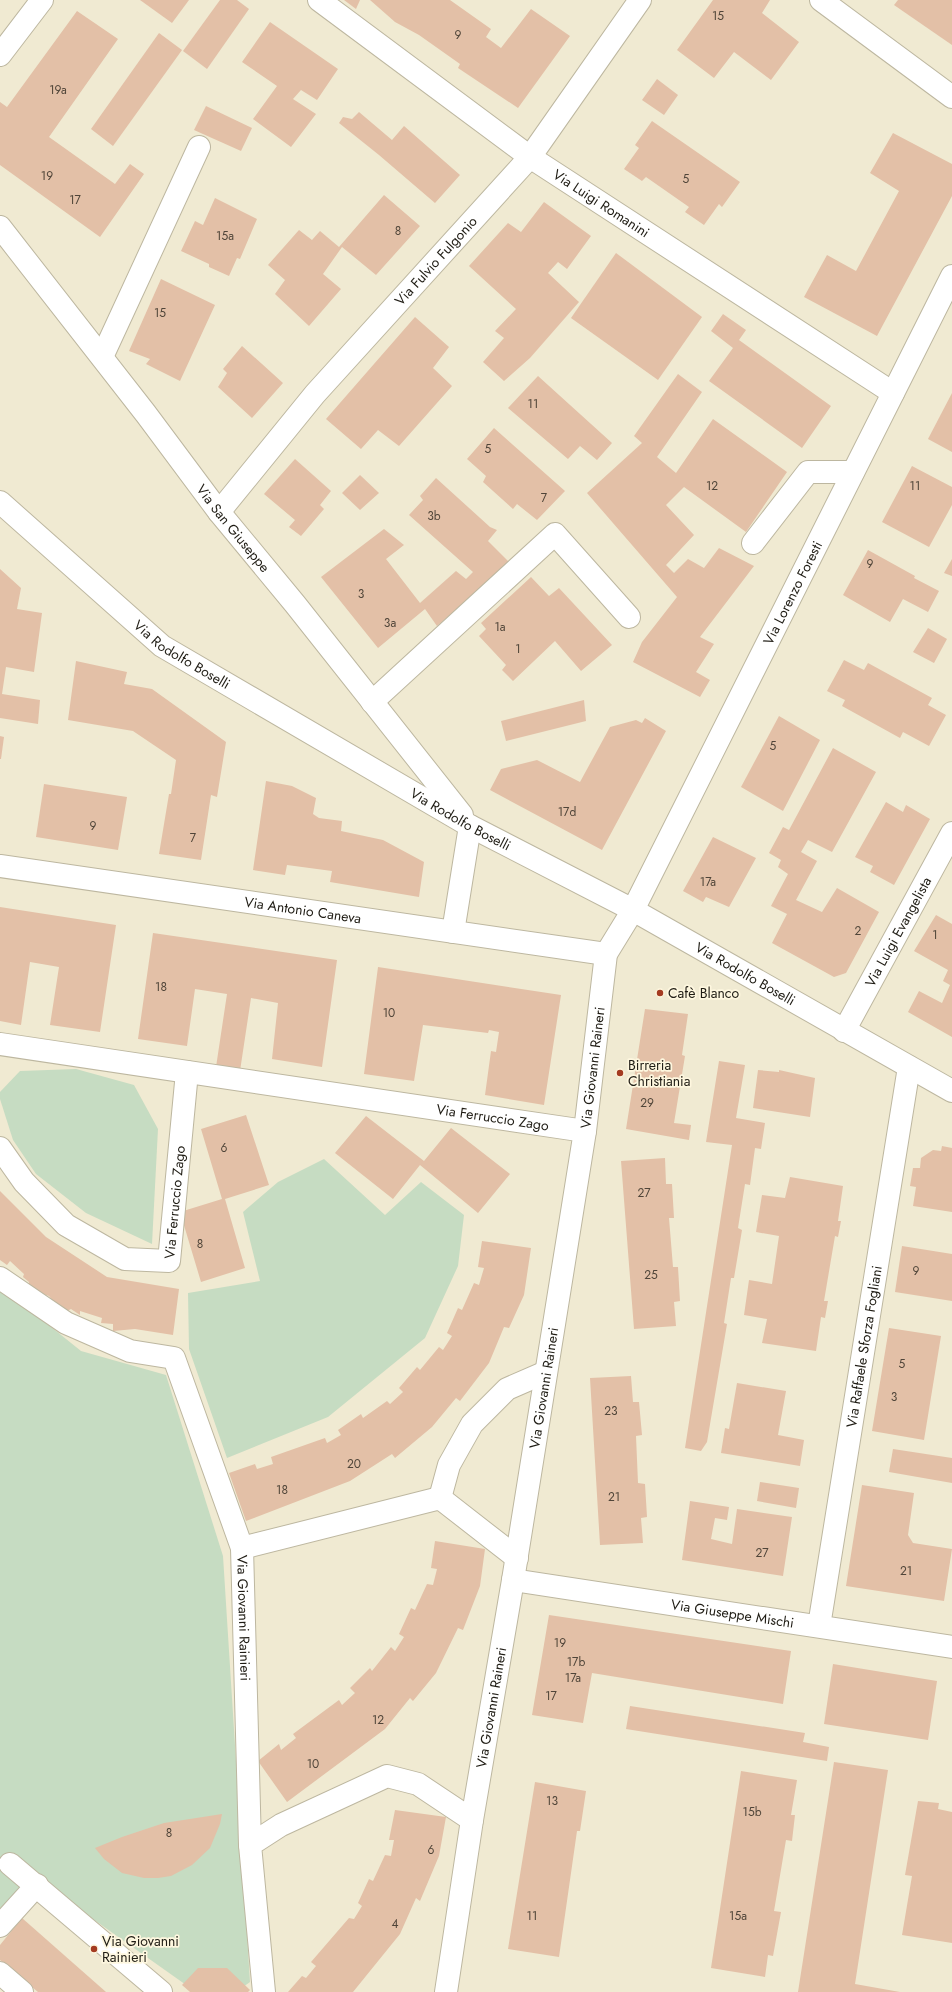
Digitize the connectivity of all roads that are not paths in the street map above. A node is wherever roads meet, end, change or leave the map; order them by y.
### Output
1 (42, 0) edge
2 (319, 0) edge
3 (640, 0) edge
4 (821, 0) edge
5 (0, 54) edge
6 (952, 97) edge
7 (199, 147) dead end
8 (530, 157) junction
9 (0, 226) edge
10 (952, 276) edge
11 (102, 357) junction
12 (893, 393) junction
13 (853, 472) junction
14 (0, 502) edge
15 (220, 512) junction
16 (752, 543) dead end
17 (629, 617) dead end
18 (372, 702) junction
19 (470, 826) junction
20 (952, 833) edge
21 (0, 866) edge
22 (633, 910) junction
23 (453, 932) junction
24 (606, 954) junction
25 (844, 1031) junction
26 (0, 1044) edge
27 (909, 1067) junction
28 (187, 1072) junction
29 (952, 1091) edge
30 (585, 1132) junction
31 (0, 1148) edge
32 (0, 1278) edge
33 (546, 1372) junction
34 (440, 1498) junction
35 (242, 1548) junction
36 (517, 1558) junction
37 (513, 1580) junction
38 (819, 1626) junction
39 (952, 1647) edge
40 (472, 1820) junction
41 (250, 1845) junction
42 (10, 1864) dead end
43 (37, 1885) junction
44 (0, 1926) edge
45 (0, 1973) edge
46 (22, 1992) edge
47 (161, 1992) edge
48 (264, 1992) edge
49 (446, 1992) edge

1 - 5 street
2 - 8 street, Via Luigi Romanini
3 - 8 street, Via Fulvio Fulgonio
4 - 6 street
7 - 11 street
8 - 12 street, Via Luigi Romanini
8 - 15 street, Via Fulvio Fulgonio
9 - 11 street, Via San Giuseppe
10 - 12 street, Via Lorenzo Foresti
11 - 15 street, Via San Giuseppe
12 - 13 street, Via Lorenzo Foresti
13 - 16 street
13 - 22 street, Via Lorenzo Foresti
14 - 19 street, Via Rodolfo Boselli
15 - 18 street, Via San Giuseppe
17 - 18 street
18 - 19 street, Via San Giuseppe
19 - 22 street, Via Rodolfo Boselli
19 - 23 street
20 - 25 street, Via Luigi Evangelista
21 - 23 street, Via Antonio Caneva
22 - 24 street, Via Lorenzo Foresti
22 - 25 street, Via Rodolfo Boselli
23 - 24 street, Via Antonio Caneva
24 - 30 street, Via Giovanni Raineri
25 - 27 street, Via Rodolfo Boselli
26 - 28 street, Via Ferruccio Zago
27 - 29 street, Via Rodolfo Boselli
27 - 38 street, Via Raffaele Sforza Fogliani
28 - 30 street, Via Ferruccio Zago
28 - 31 street, Via Ferruccio Zago
30 - 33 street, Via Giovanni Raineri
32 - 35 street
33 - 34 street
33 - 36 street, Via Giovanni Raineri
34 - 35 street, Via Giovanni Rainieri
34 - 36 street
35 - 41 street, Via Giovanni Rainieri
36 - 37 street, Via Giovanni Raineri
37 - 38 street, Via Giuseppe Mischi
37 - 40 street, Via Giovanni Raineri
38 - 39 street, Via Giuseppe Mischi
40 - 41 street
40 - 49 street, Via Giovanni Raineri
41 - 48 street
42 - 43 street
43 - 44 street
43 - 47 street
45 - 46 street

